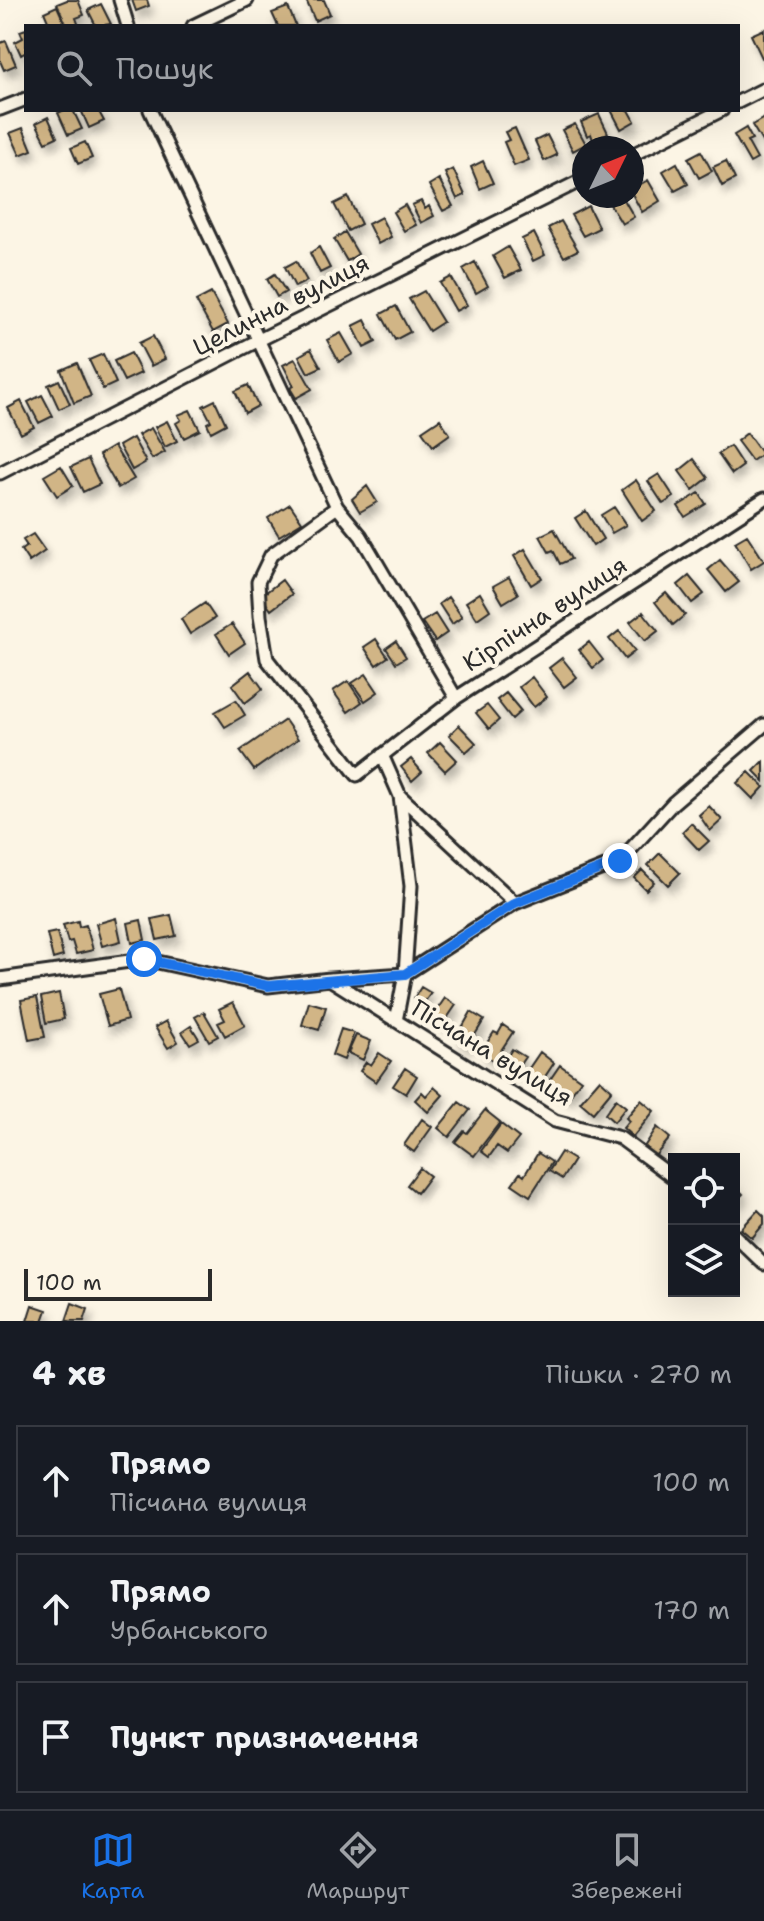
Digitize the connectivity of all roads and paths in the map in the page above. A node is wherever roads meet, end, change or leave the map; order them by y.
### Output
1 (120, 0) edge
2 (247, 0) edge
3 (127, 24) edge
4 (197, 24) edge
5 (764, 89) edge
6 (24, 100) edge
7 (740, 101) edge
8 (0, 109) edge
9 (151, 112) edge
10 (718, 112) edge
11 (644, 149) edge
12 (572, 185) edge
13 (259, 340) junction
14 (0, 473) edge
15 (764, 499) edge
16 (337, 507) junction
17 (456, 698) junction
18 (764, 725) edge
19 (382, 755) junction
20 (400, 796) junction
21 (515, 903) junction
22 (405, 974) junction
23 (0, 979) edge
24 (330, 979) junction
25 (396, 1021) junction
26 (668, 1174) edge
27 (740, 1241) edge
28 (764, 1264) edge

1 - 3 street
2 - 4 street
5 - 7 street
6 - 8 street
9 - 13 street
10 - 11 street
12 - 13 street, Целинна вулиця
13 - 14 street, Целинна вулиця
13 - 16 street
15 - 17 street, Кiрпiчна вулиця
16 - 17 street
16 - 19 street, Кiрпiчна вулиця
17 - 19 street, Кiрпiчна вулиця
18 - 21 street
19 - 20 street
20 - 21 street
20 - 22 street
21 - 22 street
22 - 24 street
22 - 25 street
23 - 24 street
24 - 25 street, Пiсчана вулиця
25 - 26 street, Пiсчана вулиця
27 - 28 street

